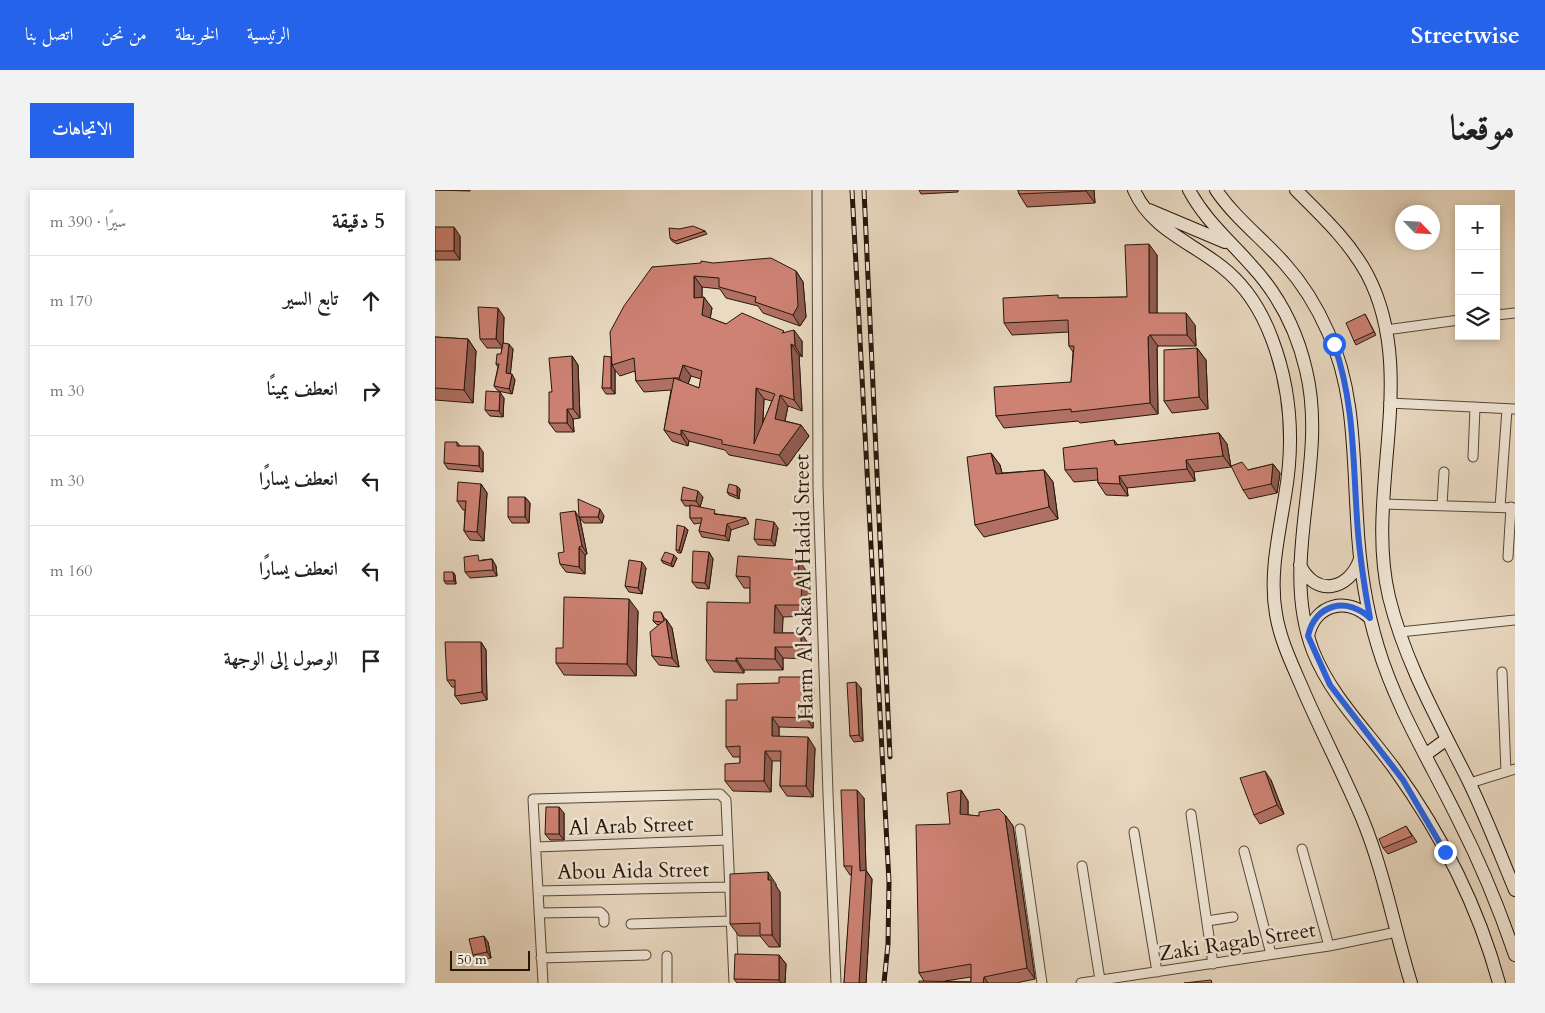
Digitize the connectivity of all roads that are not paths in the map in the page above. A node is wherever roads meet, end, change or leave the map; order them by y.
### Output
1 (817, 190) edge
2 (1134, 190) edge
3 (1189, 190) edge
4 (1216, 190) edge
5 (1296, 190) edge
6 (1144, 208) junction
7 (1230, 244) junction
8 (1515, 313) edge
9 (1500, 315) edge
10 (1455, 321) edge
11 (1386, 330) junction
12 (1389, 403) junction
13 (1475, 407) junction
14 (1511, 409) edge
15 (1473, 457) dead end
16 (1444, 472) dead end
17 (1383, 504) junction
18 (1442, 505) junction
19 (1499, 507) junction
20 (1513, 507) edge
21 (1509, 557) dead end
22 (1360, 558) junction
23 (1300, 565) junction
24 (1370, 618) junction
25 (1515, 620) edge
26 (1400, 632) junction
27 (1308, 636) junction
28 (1502, 672) dead end
29 (1447, 740) junction
30 (1425, 755) junction
31 (1511, 770) edge
32 (1470, 784) junction
33 (1191, 814) dead end
34 (1020, 829) dead end
35 (1134, 832) dead end
36 (728, 840) junction
37 (536, 847) junction
38 (1303, 849) dead end
39 (1243, 851) dead end
40 (1082, 866) dead end
41 (729, 887) junction
42 (1515, 890) edge
43 (538, 891) junction
44 (539, 914) junction
45 (1233, 917) dead end
46 (1207, 920) junction
47 (731, 921) junction
48 (604, 922) dead end
49 (631, 924) dead end
50 (1397, 932) junction
51 (1329, 946) junction
52 (1271, 954) junction
53 (646, 955) dead end
54 (1515, 955) edge
55 (667, 956) dead end
56 (541, 958) junction
57 (1213, 964) junction
58 (1157, 972) junction
59 (1100, 980) junction
60 (543, 983) edge
61 (667, 983) edge
62 (734, 983) edge
63 (836, 983) edge
64 (1042, 983) edge
65 (1081, 983) edge
66 (1411, 983) edge
67 (1499, 983) edge

1 - 63 street, Harm Al Saka Al Hadid Street
2 - 6 main road
3 - 7 main road
4 - 22 main road
5 - 11 main road
6 - 7 main road
6 - 50 main road
7 - 23 main road
8 - 9 street
10 - 11 street
11 - 12 main road
12 - 13 street
12 - 17 main road
13 - 14 street
13 - 15 street
14 - 19 street
16 - 18 street
17 - 18 street
17 - 26 main road
18 - 19 street
19 - 20 street
20 - 21 street
22 - 23 main road
22 - 24 main road
23 - 27 main road
24 - 27 main road
24 - 30 main road
25 - 26 street
26 - 29 main road
27 - 67 main road
28 - 31 street
29 - 30 main road
29 - 32 main road
30 - 54 main road
31 - 32 street
32 - 42 main road
33 - 46 street
34 - 64 street
35 - 58 street
36 - 37 street, Al Arab Street
36 - 37 street
36 - 41 street
37 - 43 street
38 - 51 street
39 - 52 street
40 - 59 street
41 - 43 street, Abou Aida Street
41 - 47 street
43 - 44 street
44 - 48 street
44 - 56 street
45 - 46 street
46 - 57 street
47 - 49 street
47 - 62 street
50 - 51 street, Zaki Ragab Street
50 - 66 main road
51 - 52 street, Zaki Ragab Street
52 - 57 street, Zaki Ragab Street
53 - 56 street
55 - 61 street
56 - 60 street
57 - 58 street, Zaki Ragab Street
58 - 59 street, Zaki Ragab Street
59 - 65 street, Zaki Ragab Street

